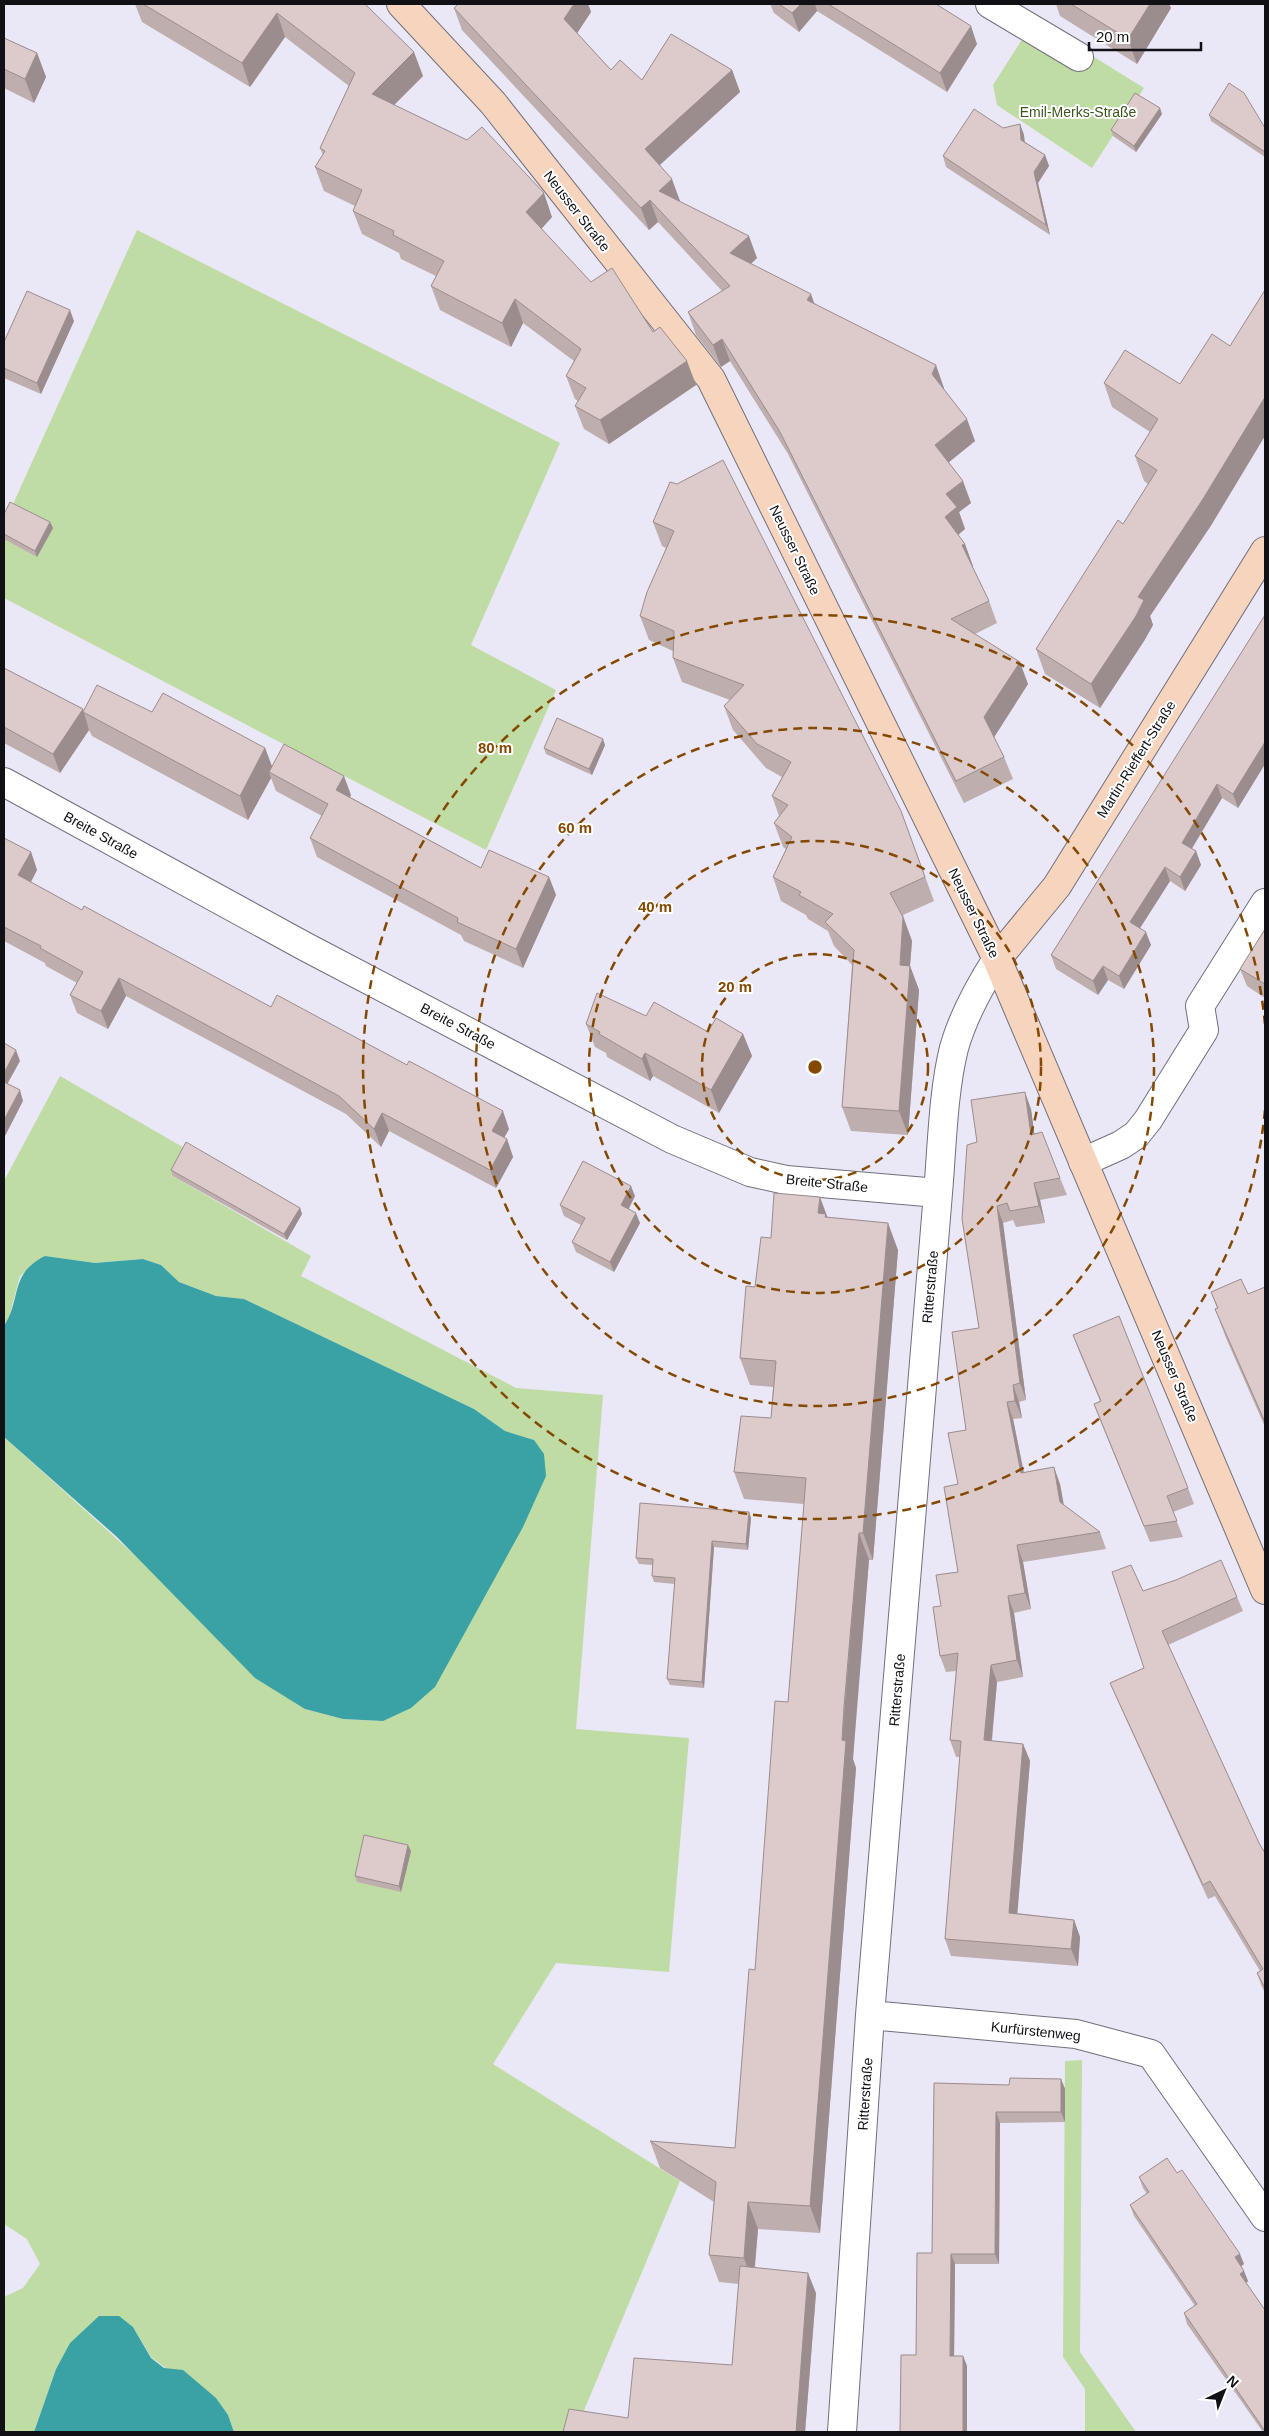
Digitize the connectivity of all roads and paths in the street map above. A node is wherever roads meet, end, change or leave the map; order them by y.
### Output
1 (401, 4) edge
2 (990, 4) edge
3 (1079, 57) dead end
4 (1265, 551) edge
5 (4, 782) edge
6 (1265, 903) edge
7 (997, 959) junction
8 (1083, 1162) junction
9 (938, 1193) junction
10 (1265, 1590) edge
11 (870, 2015) junction
12 (1265, 2216) edge
13 (842, 2432) edge

1 - 7 street, Neusser Straße
2 - 3 street
4 - 7 street, Martin-Rieffert-Straße
5 - 9 street, Breite Straße
6 - 8 street
7 - 8 street, Neusser Straße
7 - 9 street, Ritterstraße
8 - 10 street, Neusser Straße
9 - 11 street, Ritterstraße
11 - 12 street, Kurfürstenweg
11 - 13 street, Ritterstraße

